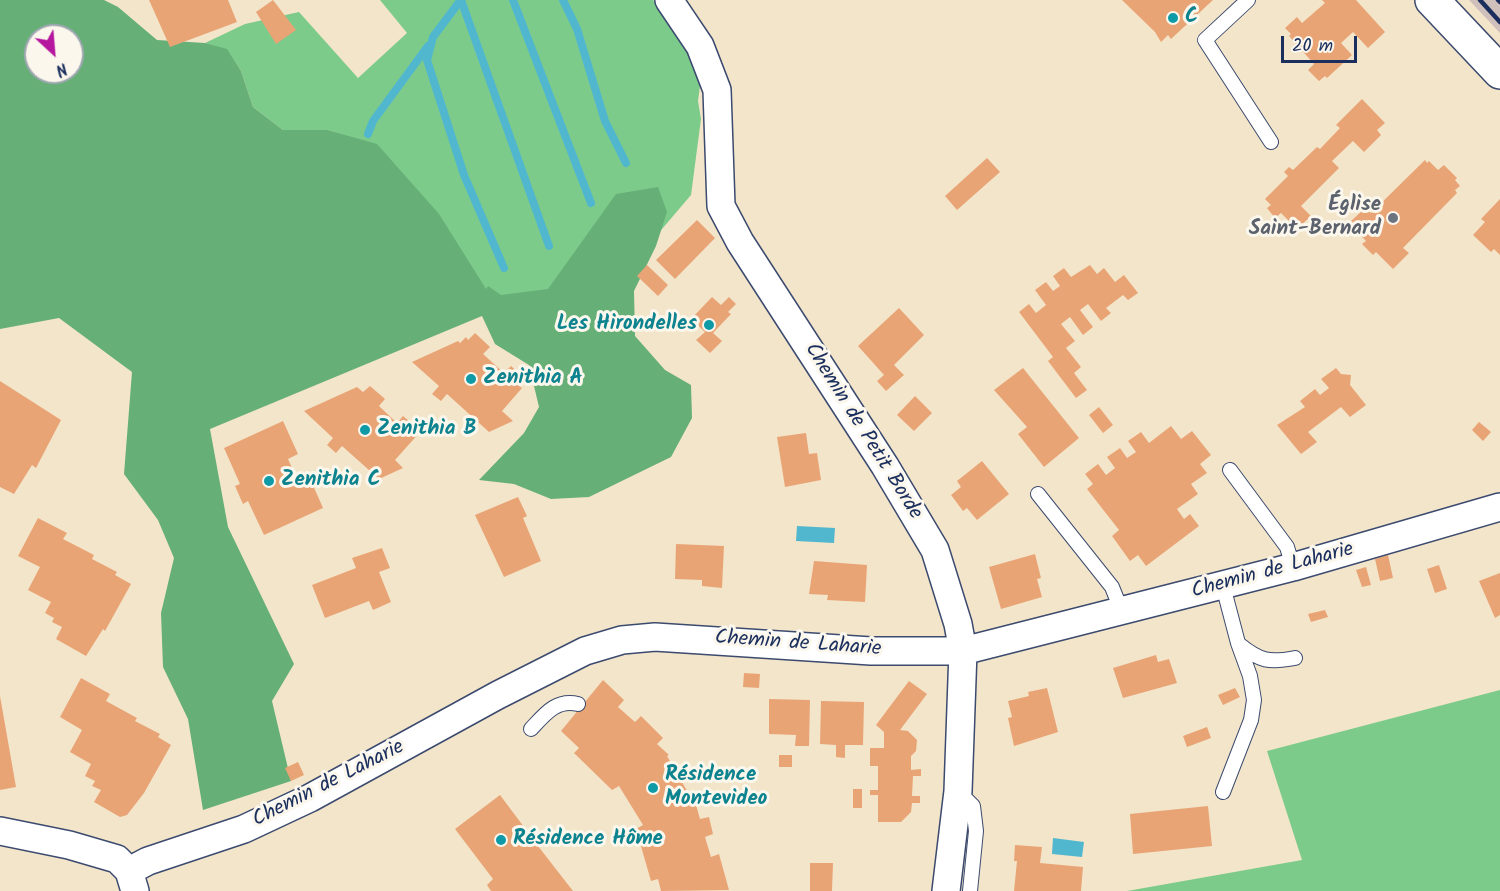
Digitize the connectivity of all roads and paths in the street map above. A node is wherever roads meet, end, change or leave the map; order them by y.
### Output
1 (669, 0) edge
2 (1248, 0) edge
3 (1432, 0) edge
4 (1500, 72) edge
5 (1271, 141) dead end
6 (1230, 470) dead end
7 (1038, 494) dead end
8 (1500, 507) edge
9 (1293, 567) junction
10 (1223, 586) junction
11 (1122, 612) junction
12 (1238, 644) junction
13 (963, 651) junction
14 (1295, 658) dead end
15 (578, 704) dead end
16 (531, 729) dead end
17 (958, 791) junction
18 (1222, 792) dead end
19 (0, 831) edge
20 (132, 881) edge
21 (946, 891) edge
22 (970, 891) edge

1 - 13 street, Chemin de Petit Borde
2 - 5 lane
3 - 4 street
6 - 9 lane
7 - 11 lane
8 - 9 street, Chemin de Laharie
9 - 10 street, Chemin de Laharie
10 - 11 street, Chemin de Laharie
10 - 12 lane
11 - 13 street, Chemin de Laharie
12 - 14 lane
12 - 18 lane
13 - 17 street, Chemin de Petit Borde
13 - 20 street, Chemin de Laharie
15 - 16 lane
17 - 21 street, Chemin de Petit Borde
17 - 22 lane
19 - 20 street

